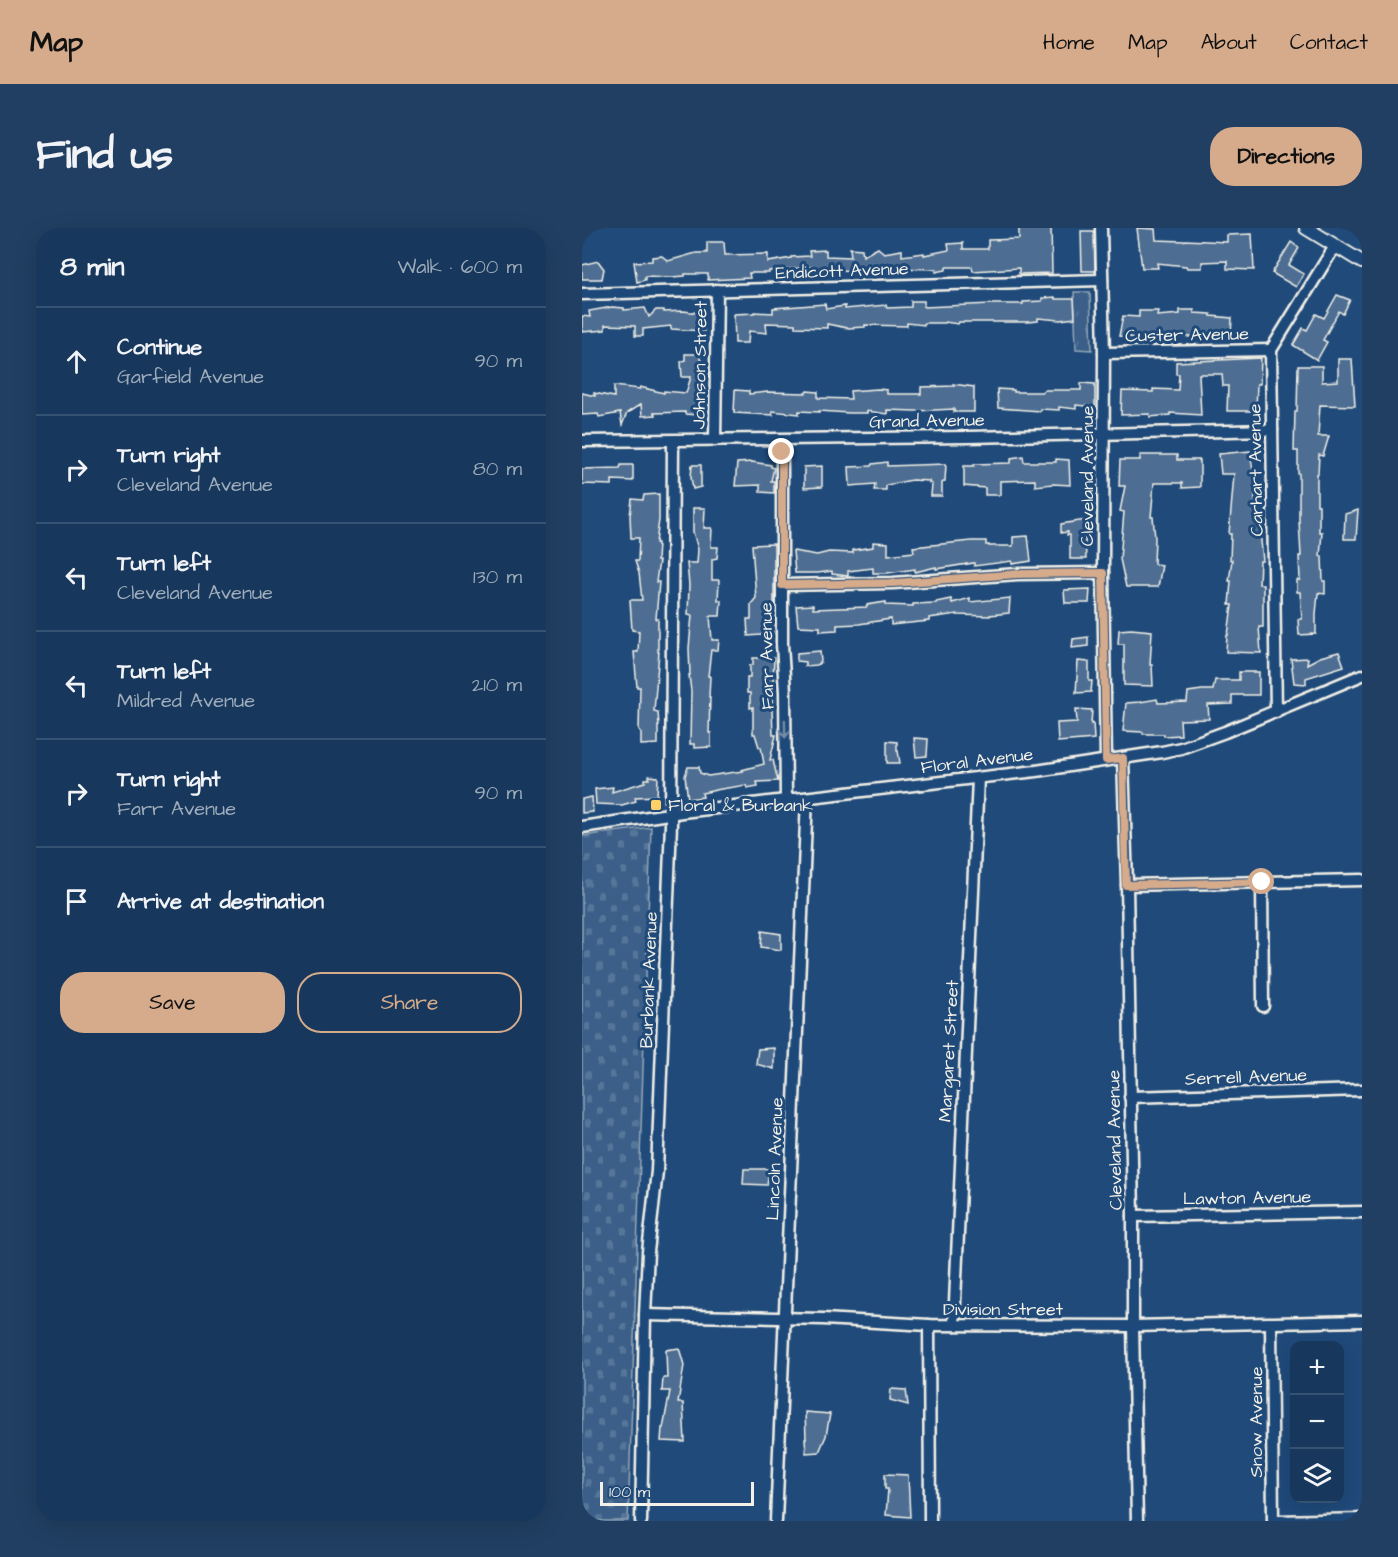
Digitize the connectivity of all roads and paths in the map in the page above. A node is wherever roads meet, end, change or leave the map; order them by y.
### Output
1 (1101, 228) edge
2 (1306, 228) edge
3 (1335, 246) junction
4 (1362, 262) edge
5 (1102, 280) junction
6 (717, 291) junction
7 (582, 294) edge
8 (1271, 350) junction
9 (1104, 353) junction
10 (1272, 430) junction
11 (1103, 434) junction
12 (715, 440) junction
13 (782, 440) junction
14 (582, 441) edge
15 (673, 441) junction
16 (1103, 573) junction
17 (782, 585) junction
18 (1362, 675) edge
19 (1276, 712) junction
20 (1123, 758) junction
21 (1106, 760) junction
22 (978, 778) junction
23 (807, 798) junction
24 (786, 800) junction
25 (671, 814) junction
26 (582, 827) edge
27 (1362, 880) edge
28 (1262, 882) junction
29 (1126, 885) junction
30 (1263, 1006) dead end
31 (1362, 1090) edge
32 (1130, 1097) junction
33 (1362, 1212) edge
34 (1133, 1216) junction
35 (645, 1315) junction
36 (785, 1318) junction
37 (1362, 1321) edge
38 (1272, 1324) junction
39 (929, 1325) junction
40 (954, 1325) junction
41 (1133, 1326) junction
42 (1362, 1519) edge
43 (641, 1521) edge
44 (776, 1521) edge
45 (930, 1521) edge
46 (1137, 1521) edge
47 (1273, 1521) edge
48 (1278, 1521) edge

1 - 5 street, Cleveland Avenue
2 - 3 main road
3 - 4 main road
3 - 8 street
5 - 6 street, Endicott Avenue
5 - 9 street, Cleveland Avenue
6 - 7 street, Endicott Avenue
6 - 12 street, Johnson Street
8 - 9 street, Custer Avenue
8 - 10 street, Carhart Avenue
9 - 11 street, Cleveland Avenue
10 - 11 street, Grand Avenue
10 - 19 street, Carhart Avenue
11 - 13 street, Grand Avenue
11 - 16 street, Cleveland Avenue
12 - 13 street, Grand Avenue
12 - 15 street, Grand Avenue
13 - 17 street, Farr Avenue
14 - 15 street, Grand Avenue
15 - 25 street, Burbank Avenue
16 - 17 street
16 - 21 street, Cleveland Avenue
17 -> 24 street, Farr Avenue
18 - 19 street, Floral Avenue
19 - 20 street, Floral Avenue
20 - 21 street, Floral Avenue
20 - 29 street, Cleveland Avenue
21 - 22 street, Floral Avenue
22 - 23 street, Floral Avenue
22 - 40 street, Margaret Street
23 - 24 street, Floral Avenue
23 - 36 street, Lincoln Avenue
24 - 25 street, Floral Avenue
25 - 26 street, Floral Avenue
25 - 35 street, Burbank Avenue
27 - 28 street
28 - 29 street
28 - 30 street
29 - 32 street, Cleveland Avenue
31 - 32 street, Serrell Avenue
32 - 34 street, Cleveland Avenue
33 - 34 street, Lawton Avenue
34 - 41 street, Cleveland Avenue
35 - 36 street, Division Street
35 - 43 street, Burbank Avenue
36 - 39 street, Division Street
36 - 44 street, Lincoln Avenue
37 - 38 street, Division Street
38 - 41 street, Division Street
38 - 47 street, Snow Avenue
39 - 40 street, Division Street
39 - 45 street
40 - 41 street, Division Street
41 - 46 street, Cleveland Avenue
42 - 48 street

